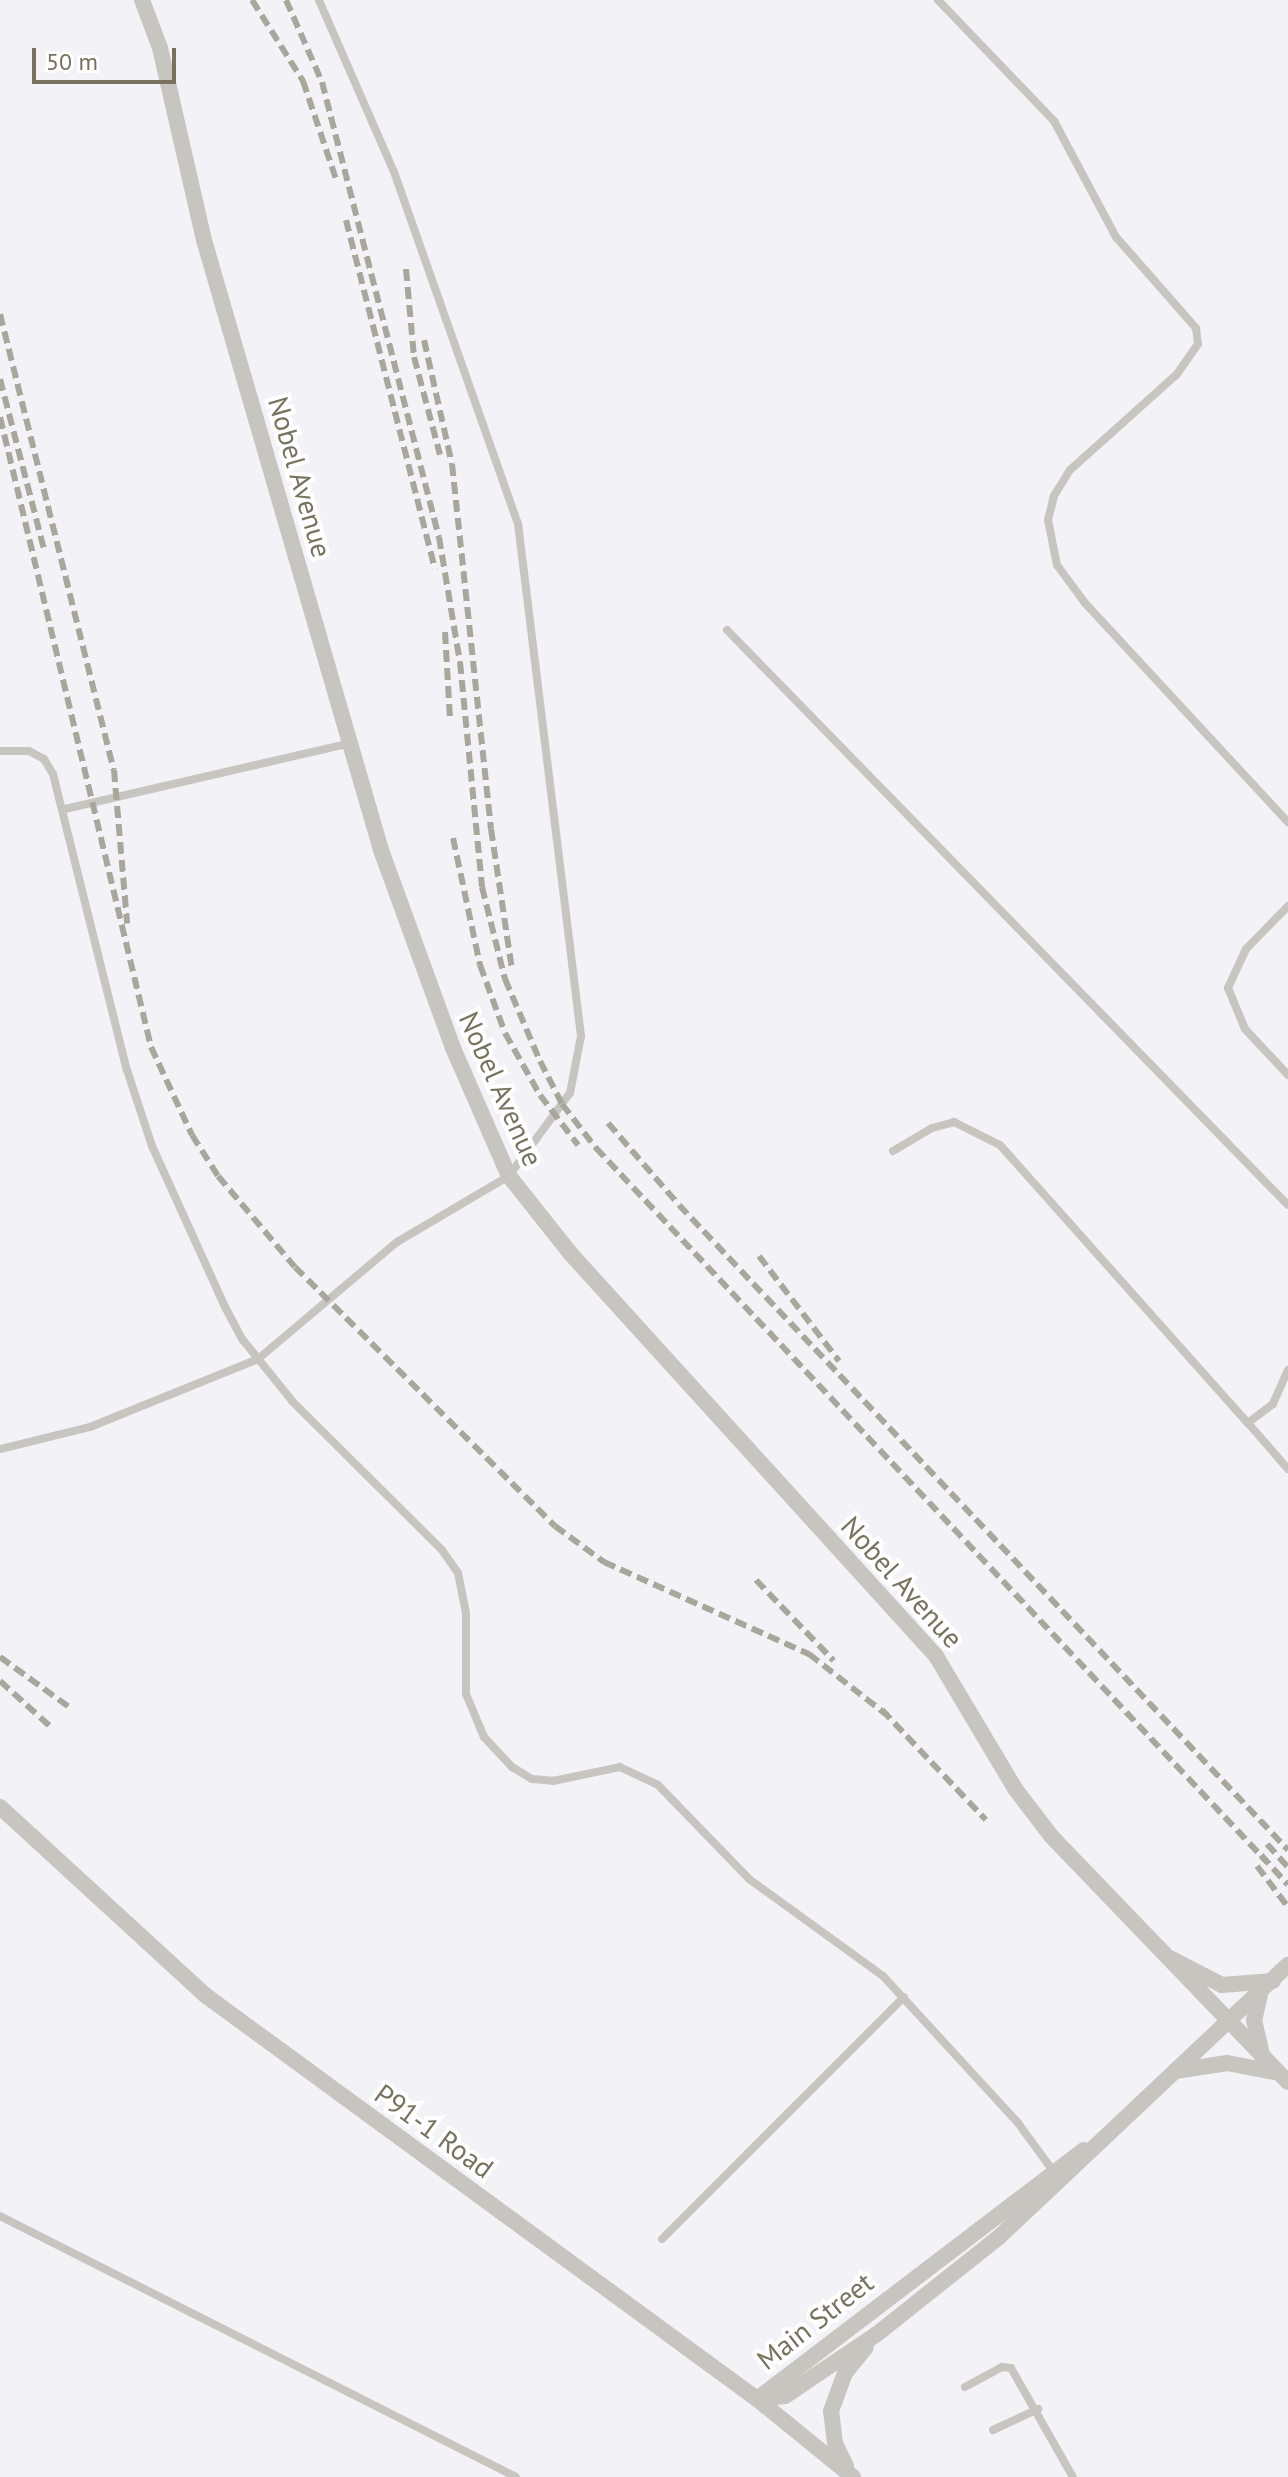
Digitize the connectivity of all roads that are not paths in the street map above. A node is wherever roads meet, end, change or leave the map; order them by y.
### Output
1 (142, 0) edge
2 (319, 0) edge
3 (938, 0) edge
4 (727, 630) dead end
5 (350, 743) junction
6 (0, 751) edge
7 (65, 809) junction
8 (1288, 822) edge
9 (1288, 906) edge
10 (1288, 1075) edge
11 (893, 1151) dead end
12 (509, 1176) junction
13 (1288, 1205) edge
14 (258, 1359) junction
15 (1288, 1370) edge
16 (1248, 1423) junction
17 (0, 1449) edge
18 (1288, 1469) edge
19 (0, 1807) edge
20 (1157, 1950) junction
21 (1288, 1965) edge
22 (1273, 1981) junction
23 (1260, 1994) junction
24 (904, 1997) junction
25 (1228, 2025) junction
26 (1263, 2059) junction
27 (1173, 2071) junction
28 (1284, 2078) edge
29 (1056, 2176) junction
30 (0, 2216) edge
31 (662, 2239) dead end
32 (877, 2334) junction
33 (965, 2387) dead end
34 (757, 2399) junction
35 (1038, 2409) junction
36 (993, 2430) dead end
37 (516, 2477) edge
38 (854, 2477) edge
39 (1073, 2477) edge

1 - 5 street, Nobel Avenue
2 - 12 lane
3 - 8 lane
4 - 13 lane
5 - 7 lane
5 - 12 street, Nobel Avenue
6 - 7 lane
7 - 14 lane
9 - 10 lane
11 - 16 lane
12 - 14 lane
12 - 20 street, Nobel Avenue
14 - 17 lane
14 - 24 lane
15 - 16 lane
16 - 18 lane
19 - 34 street, P91-1 Road
20 - 22 street
20 - 25 street, Nobel Avenue
21 - 22 street, Main Street
22 - 23 street, Main Street
23 - 25 street, Main Street
23 - 26 street
24 - 29 lane
24 - 31 lane
25 - 26 street, Nobel Avenue
25 - 27 street, Main Street
26 - 28 street, Nobel Avenue
27 - 28 street
27 - 29 street, Main Street
29 - 32 street, Main Street
29 - 34 street, Main Street
30 - 37 lane
32 - 34 street, Main Street
32 - 38 street
33 - 35 lane
34 - 38 street, P91-1 Road
35 - 36 lane
35 - 39 lane

